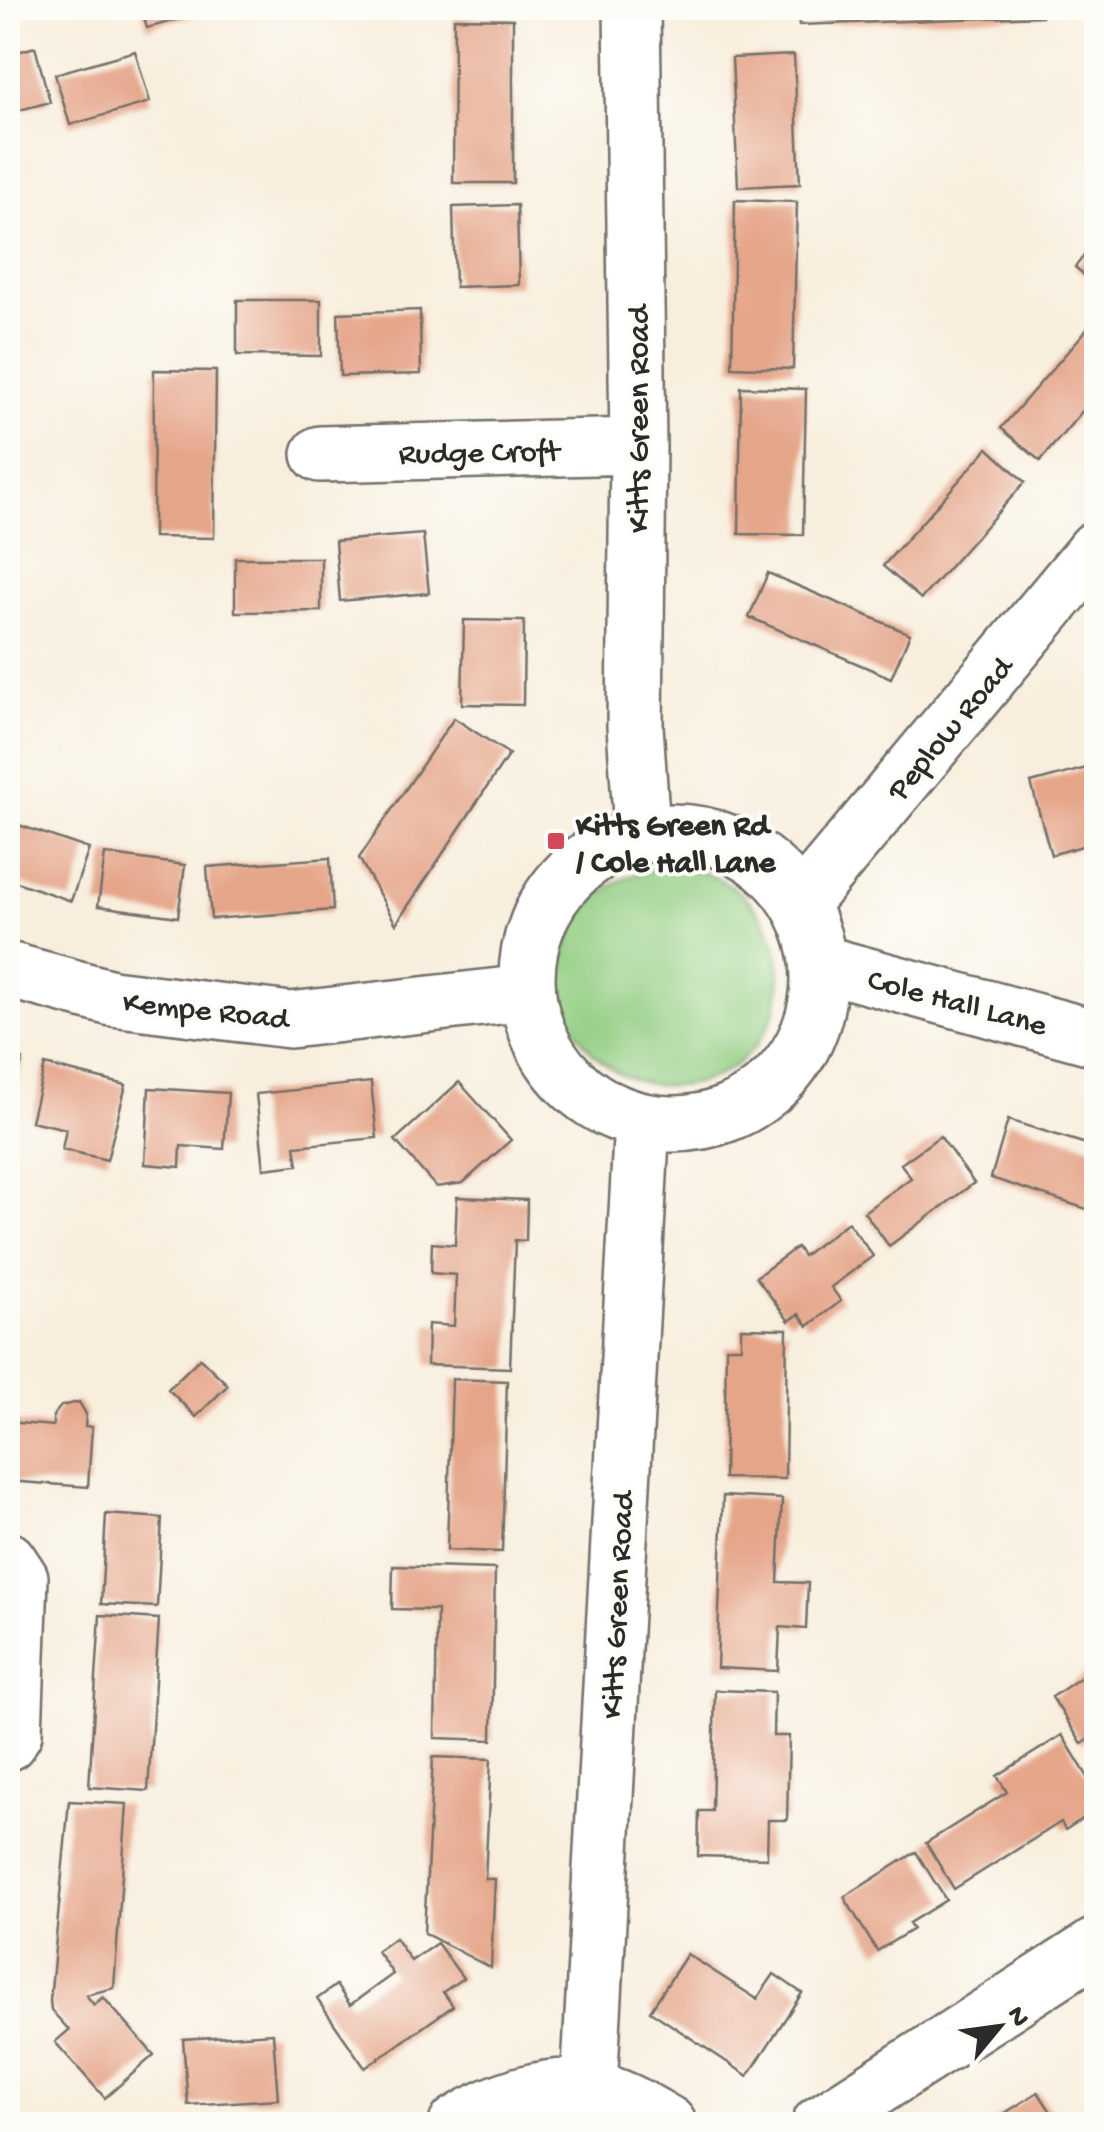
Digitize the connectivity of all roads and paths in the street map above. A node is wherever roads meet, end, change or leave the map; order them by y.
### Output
1 (632, 8) edge
2 (638, 446) junction
3 (320, 454) dead end
4 (1096, 549) edge
5 (642, 831) junction
6 (800, 904) junction
7 (820, 963) junction
8 (8, 970) edge
9 (526, 993) junction
10 (1096, 1038) edge
11 (642, 1122) junction
12 (8, 1560) edge
13 (8, 1742) edge
14 (1096, 1946) edge
15 (589, 2088) junction
16 (855, 2115) edge
17 (457, 2124) edge
18 (668, 2124) edge

1 - 2 street, Kitts Green Road
2 - 3 street, Rudge Croft
2 - 5 street, Kitts Green Road
4 - 6 street, Peplow Road
5 - 6 street
5 - 9 street
6 - 7 street
7 - 10 street, Cole Hall Lane
7 - 11 street
8 - 9 street, Kempe Road
9 - 11 street
11 - 15 street, Kitts Green Road
12 - 13 street
14 - 16 street
15 - 17 street
15 - 18 street

